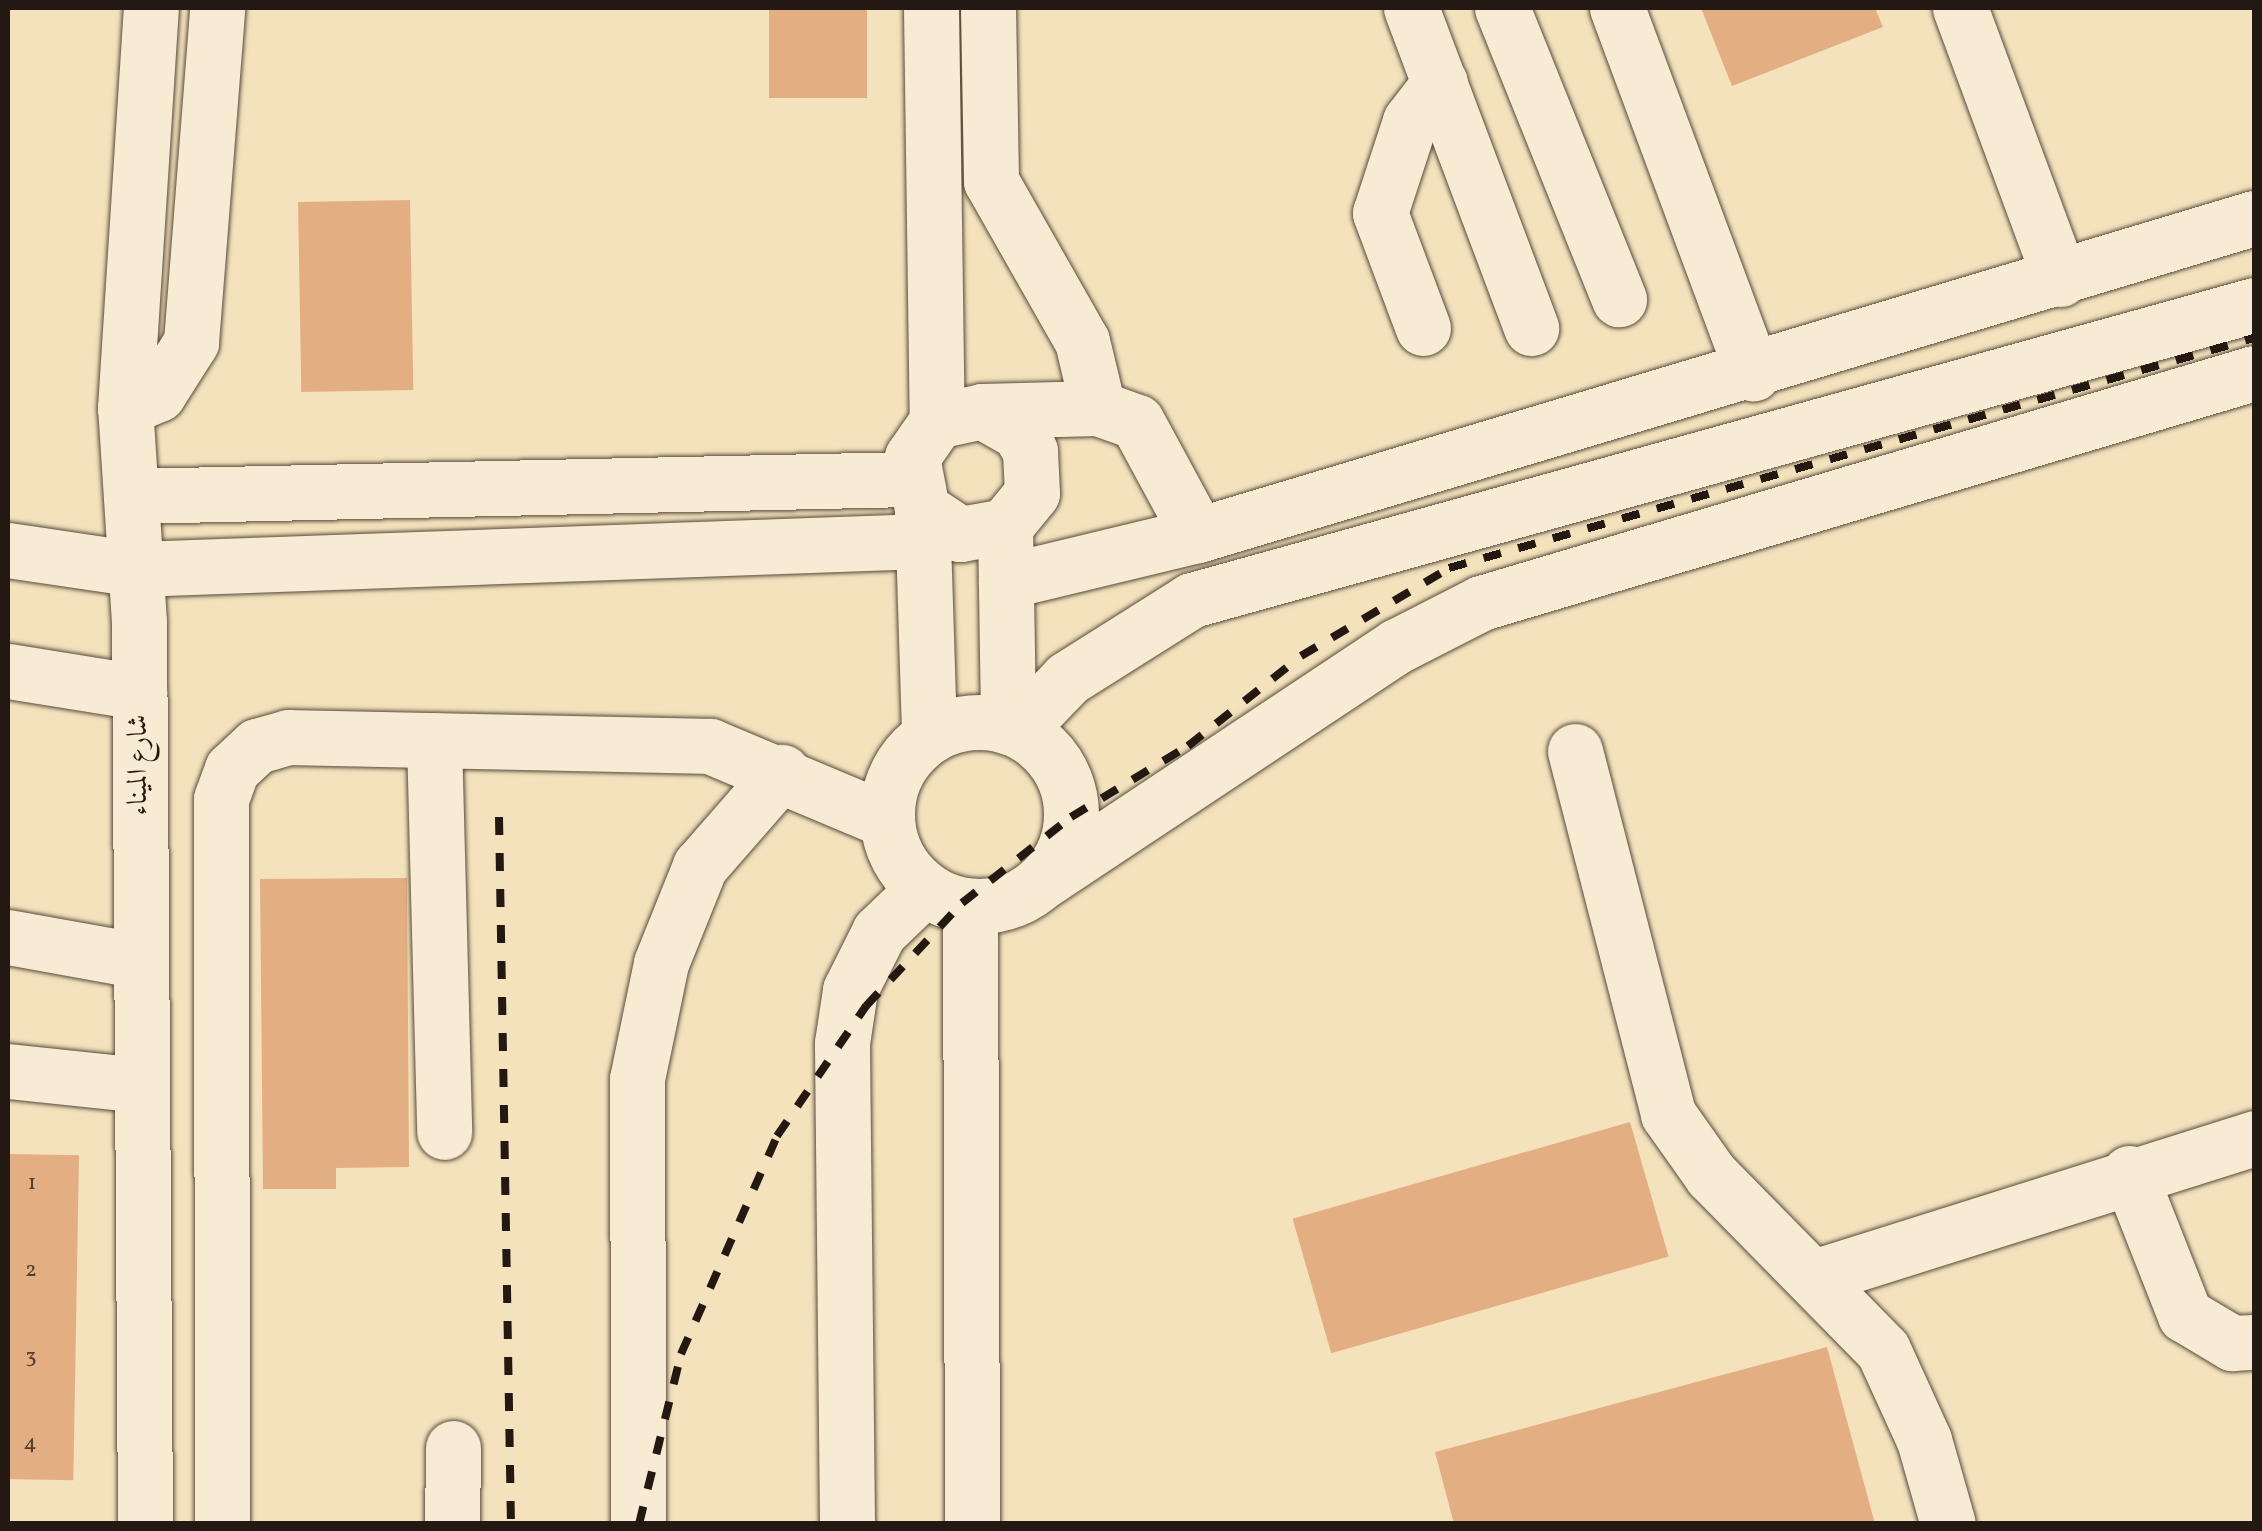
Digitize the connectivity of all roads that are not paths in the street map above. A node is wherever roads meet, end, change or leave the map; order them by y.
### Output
1 (151, 8) edge
2 (217, 8) edge
3 (931, 8) edge
4 (988, 8) edge
5 (1411, 8) edge
6 (1502, 8) edge
7 (1617, 8) edge
8 (1960, 8) edge
9 (1440, 82) junction
10 (992, 181) junction
11 (933, 182) junction
12 (2254, 218) edge
13 (2060, 279) junction
14 (1619, 300) dead end
15 (2254, 304) edge
16 (1423, 328) dead end
17 (1531, 328) dead end
18 (1753, 374) junction
19 (2254, 374) edge
20 (125, 408) junction
21 (1098, 408) junction
22 (960, 416) junction
23 (131, 496) junction
24 (919, 510) junction
25 (1006, 526) junction
26 (1198, 535) junction
27 (8, 550) edge
28 (136, 568) junction
29 (1006, 581) junction
30 (8, 671) edge
31 (139, 692) junction
32 (1013, 729) junction
33 (929, 736) junction
34 (434, 740) junction
35 (1575, 751) dead end
36 (782, 772) junction
37 (886, 820) junction
38 (1043, 881) junction
39 (947, 898) junction
40 (8, 937) edge
41 (140, 961) junction
42 (8, 1071) edge
43 (141, 1085) junction
44 (444, 1132) dead end
45 (2254, 1138) edge
46 (2130, 1173) junction
47 (1814, 1277) junction
48 (2254, 1342) edge
49 (453, 1448) dead end
50 (145, 1524) edge
51 (222, 1524) edge
52 (452, 1524) edge
53 (638, 1524) edge
54 (847, 1524) edge
55 (972, 1524) edge
56 (1948, 1524) edge

1 - 20 street, شارع الميناء
2 - 20 street
3 - 11 street
4 - 10 street
5 - 9 street
6 - 14 street
7 - 18 street
8 - 13 street
9 - 16 street
9 - 17 street
10 - 11 street
10 - 21 street
11 - 22 street
12 - 13 street
13 - 18 street
15 - 32 street
18 - 26 street
19 - 38 street
20 - 23 street, شارع الميناء
21 - 22 street
21 - 26 street
22 - 24 street
22 - 25 street
23 - 24 street
23 - 28 street, شارع الميناء
24 - 25 street
24 - 28 street
24 - 33 street
25 - 29 street
26 - 29 street
27 - 28 street
28 - 31 street, شارع الميناء
29 - 32 street
30 - 31 street
31 - 41 street, شارع الميناء
32 - 33 street
32 - 38 street
33 - 37 street
34 - 36 street
34 - 44 street
34 - 51 street
35 - 47 street
36 - 37 street
36 - 53 street
37 - 39 street
38 - 39 street
39 - 54 street
39 - 55 street
40 - 41 street
41 - 43 street, شارع الميناء
42 - 43 street
43 - 50 street, شارع الميناء
45 - 46 street
46 - 47 street
46 - 48 street
47 - 56 street
49 - 52 street

